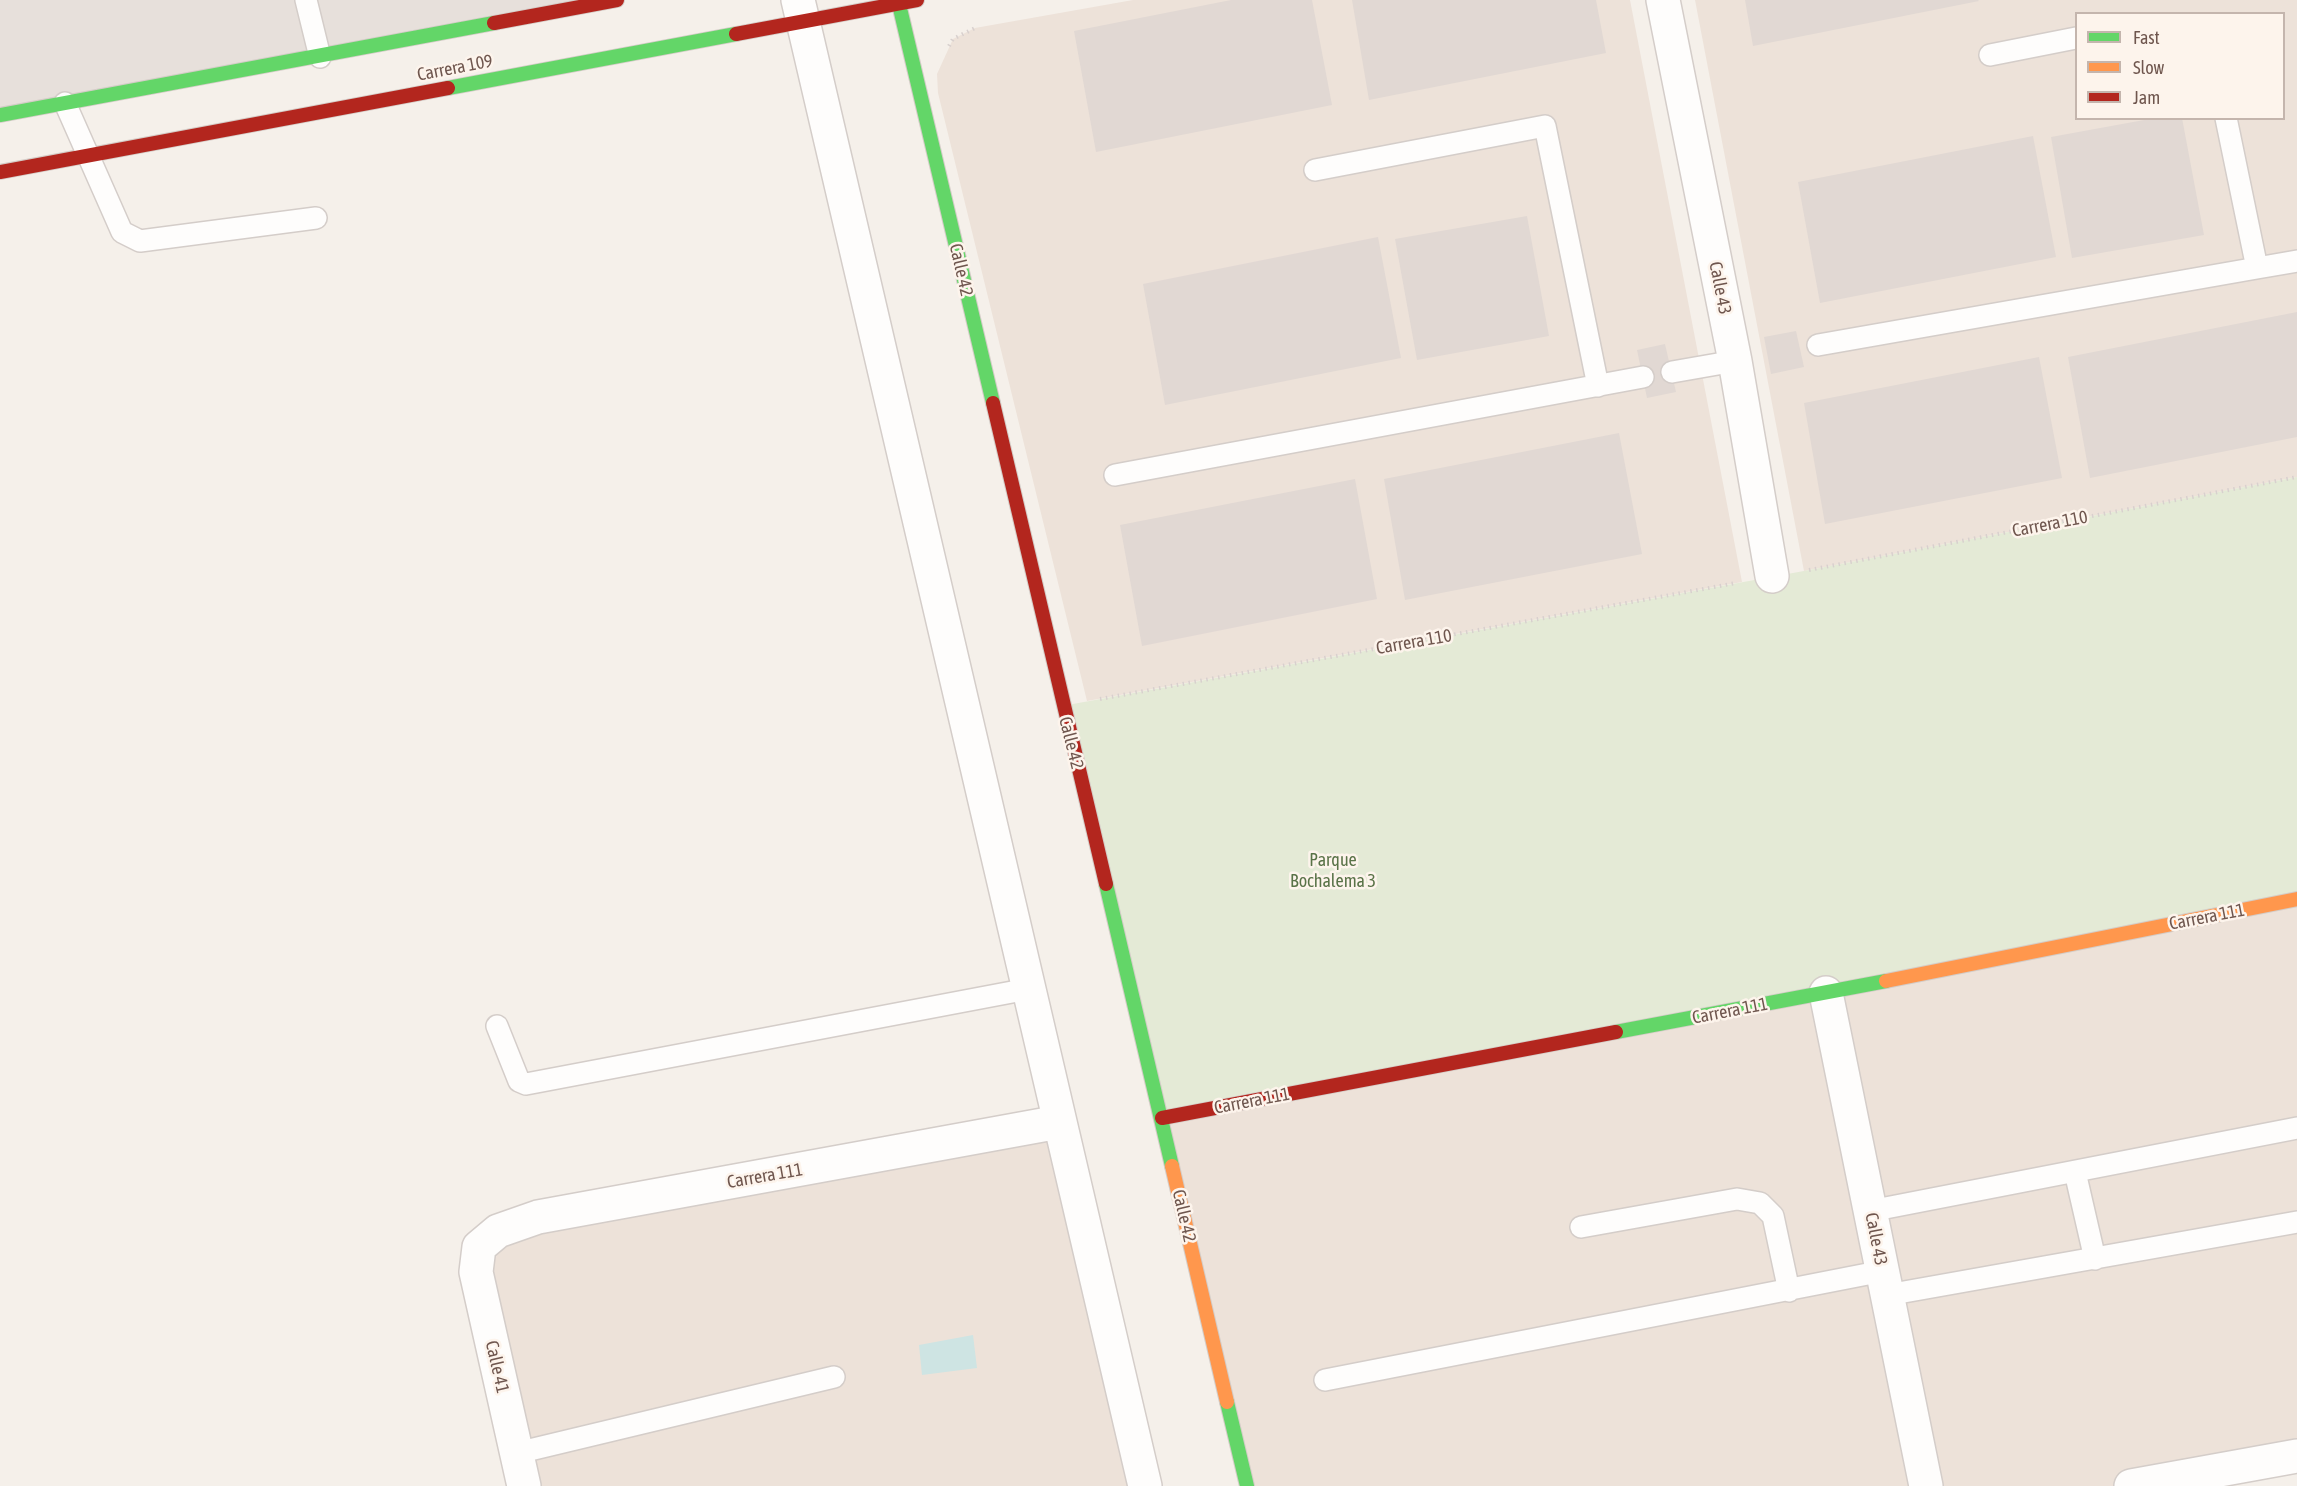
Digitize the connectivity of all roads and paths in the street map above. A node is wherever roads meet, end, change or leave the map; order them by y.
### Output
1 (306, 0) edge
2 (617, 0) edge
3 (917, 0) edge
4 (1663, 0) edge
5 (898, 2) edge
6 (801, 10) edge
7 (2075, 38) edge
8 (1990, 55) dead end
9 (320, 57) junction
10 (65, 103) junction
11 (0, 115) edge
12 (2226, 120) edge
13 (88, 156) junction
14 (1315, 171) dead end
15 (0, 172) edge
16 (316, 218) dead end
17 (2297, 261) edge
18 (2257, 268) junction
19 (1818, 345) dead end
20 (1735, 361) junction
21 (1672, 372) dead end
22 (1643, 377) dead end
23 (1598, 386) junction
24 (1115, 475) dead end
25 (2297, 477) edge
26 (1804, 571) dead end
27 (1757, 579) joint
28 (1098, 699) dead end
29 (2297, 899) edge
30 (1029, 989) junction
31 (1826, 993) junction
32 (497, 1026) dead end
33 (1162, 1118) junction
34 (1059, 1122) junction
35 (2297, 1128) edge
36 (2075, 1172) junction
37 (1870, 1211) junction
38 (2297, 1222) edge
39 (1581, 1227) dead end
40 (479, 1247) joint
41 (2095, 1259) junction
42 (1885, 1283) junction
43 (1789, 1291) junction
44 (834, 1377) dead end
45 (1325, 1380) dead end
46 (517, 1453) junction
47 (2297, 1456) edge
48 (524, 1486) edge
49 (1145, 1486) edge
50 (1247, 1486) edge
51 (1926, 1486) edge
52 (2131, 1486) edge

1 - 9 lane
2 - 9 street, Carrera 109
3 - 5 street, Carrera 109
4 - 20 street, Calle 43
5 - 6 street, Carrera 109
5 - 33 street, Calle 42
6 - 13 street, Carrera 109
6 - 30 street
7 - 8 lane
9 - 10 street, Carrera 109
10 - 11 street, Carrera 109
10 - 13 lane
12 - 18 lane
13 - 15 street, Carrera 109
13 - 16 lane
14 - 23 lane
17 - 18 lane
18 - 19 lane
20 - 21 lane
20 - 27 street, Calle 43
22 - 23 lane
23 - 24 lane
25 - 26 path, Carrera 110
27 - 28 path, Carrera 110
29 - 31 street, Carrera 111
30 - 32 lane
30 - 34 street
31 - 33 street, Carrera 111
31 - 37 street, Calle 43
33 - 50 street, Calle 42
34 - 40 street, Carrera 111
34 - 49 street
35 - 36 lane
36 - 37 lane
36 - 41 lane
37 - 42 street, Calle 43
38 - 41 lane
39 - 43 lane
40 - 46 street, Calle 41
41 - 42 lane
42 - 43 lane
42 - 51 street, Calle 43
43 - 45 lane
44 - 46 lane
46 - 48 street, Calle 41
47 - 52 street

